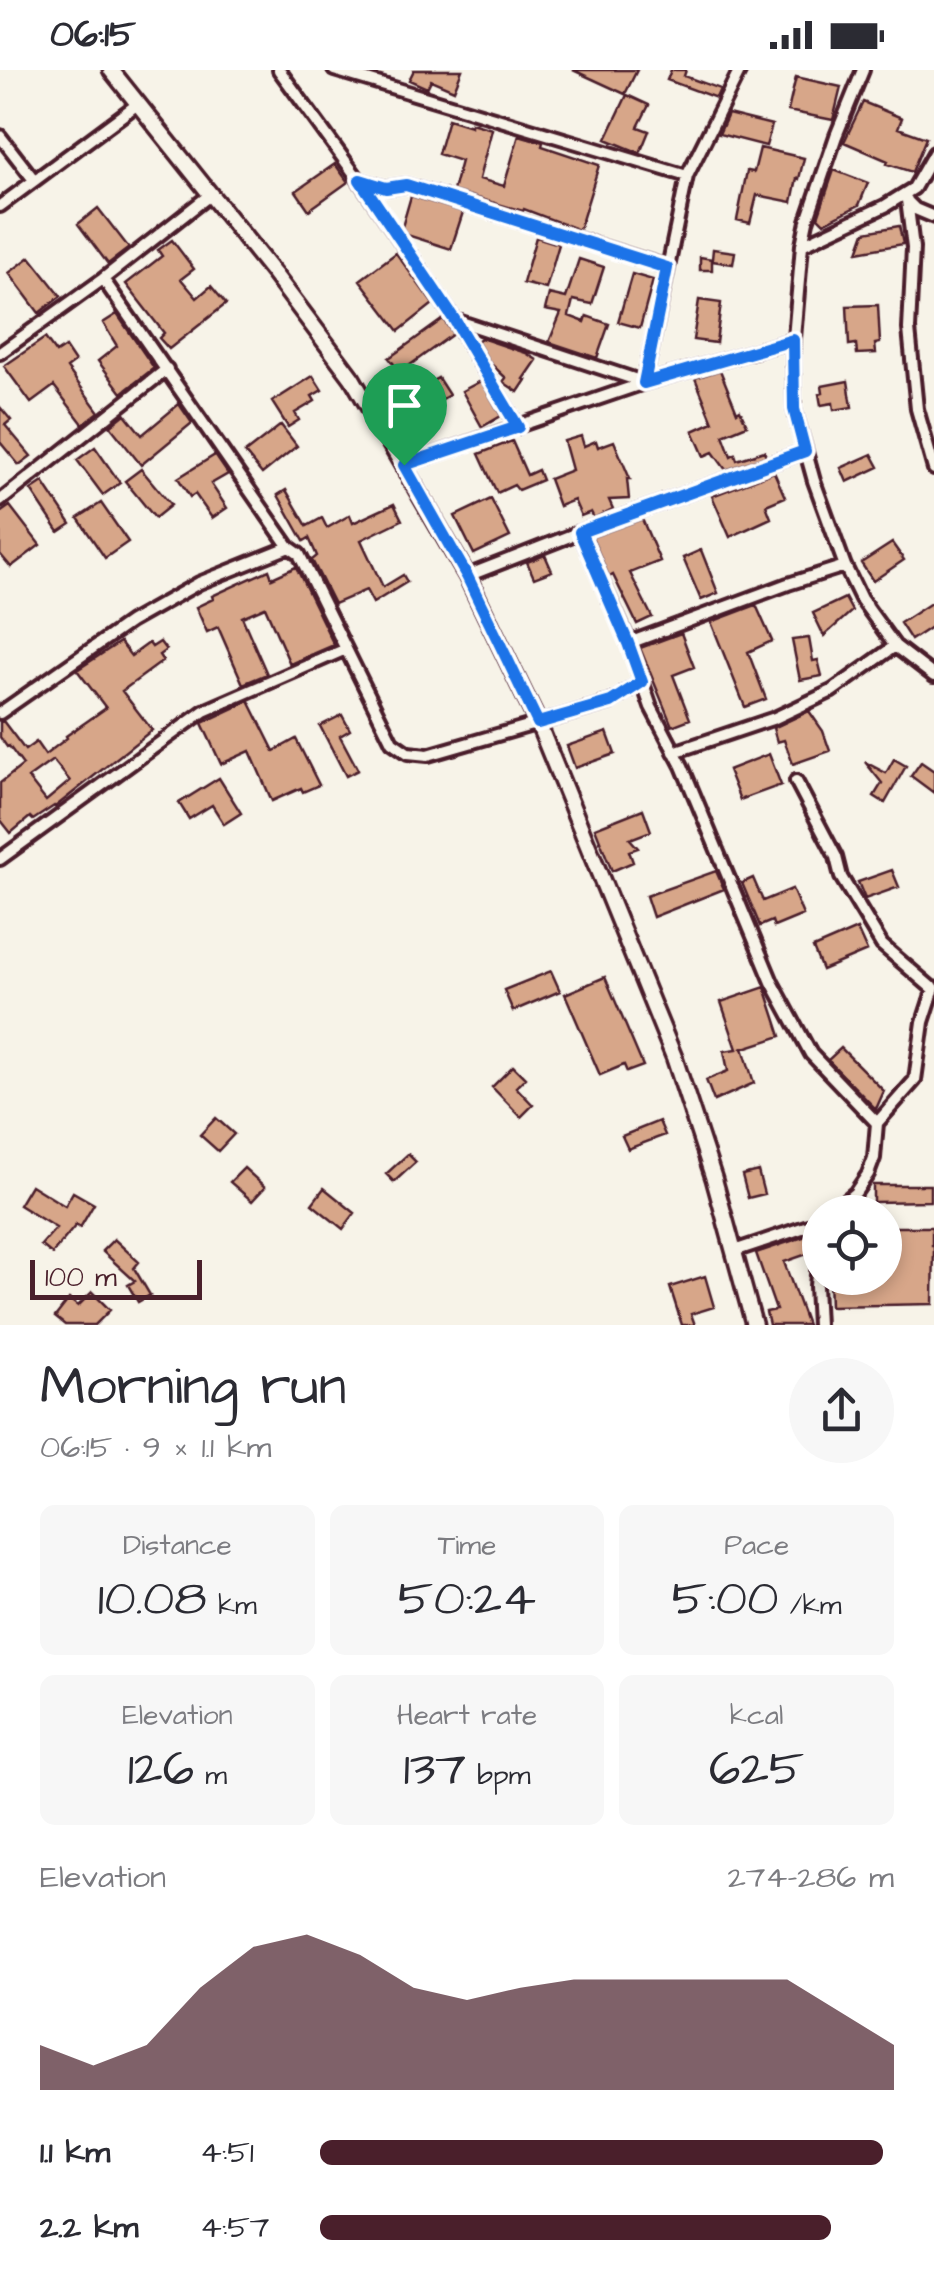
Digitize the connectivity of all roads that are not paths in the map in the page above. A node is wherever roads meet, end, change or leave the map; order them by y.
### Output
1 (111, 70) edge
2 (279, 70) edge
3 (334, 70) edge
4 (739, 70) edge
5 (862, 70) edge
6 (139, 104) junction
7 (0, 136) edge
8 (934, 154) edge
9 (687, 176) junction
10 (34, 180) junction
11 (360, 180) junction
12 (211, 194) junction
13 (0, 206) edge
14 (934, 217) edge
15 (802, 245) junction
16 (667, 268) junction
17 (103, 279) junction
18 (454, 319) junction
19 (793, 340) junction
20 (0, 353) edge
21 (167, 369) junction
22 (644, 383) junction
23 (518, 427) junction
24 (805, 451) junction
25 (404, 465) junction
26 (934, 469) edge
27 (0, 501) edge
28 (580, 532) junction
29 (289, 547) junction
30 (844, 566) junction
31 (467, 576) junction
32 (628, 643) junction
33 (895, 646) junction
34 (346, 649) junction
35 (934, 676) edge
36 (642, 682) junction
37 (0, 713) edge
38 (538, 723) junction
39 (674, 752) junction
40 (796, 782) dead end
41 (0, 859) edge
42 (934, 989) edge
43 (877, 1123) junction
44 (853, 1195) edge
45 (802, 1228) edge
46 (734, 1252) junction
47 (816, 1295) edge
48 (754, 1325) edge
49 (818, 1325) edge

1 - 6 main road
2 - 11 street
3 - 9 street
4 - 9 street
5 - 15 street
6 - 10 street
6 - 12 main road
7 - 10 street
8 - 15 street
9 - 16 street
10 - 13 street
11 - 16 street
11 - 18 street
12 - 17 street
12 - 25 main road
14 - 26 street
15 - 19 street
16 - 22 street
17 - 20 street
17 - 21 street
18 - 22 street
18 - 23 street
19 - 22 street
19 - 24 street
21 - 27 street
21 - 29 street
22 - 23 street
23 - 25 street
24 - 28 street
24 - 30 street
25 - 31 main road
28 - 31 street
28 - 32 street
29 - 34 street
29 - 37 street
30 - 32 street
30 - 33 street
31 - 38 main road
32 - 36 street
33 - 35 street
33 - 39 street
34 - 38 street
34 - 41 street
36 - 38 street
36 - 39 street
38 - 46 main road
39 - 43 street
40 - 42 street
42 - 43 street
43 - 44 street
45 - 46 street
46 - 48 main road
47 - 49 street

